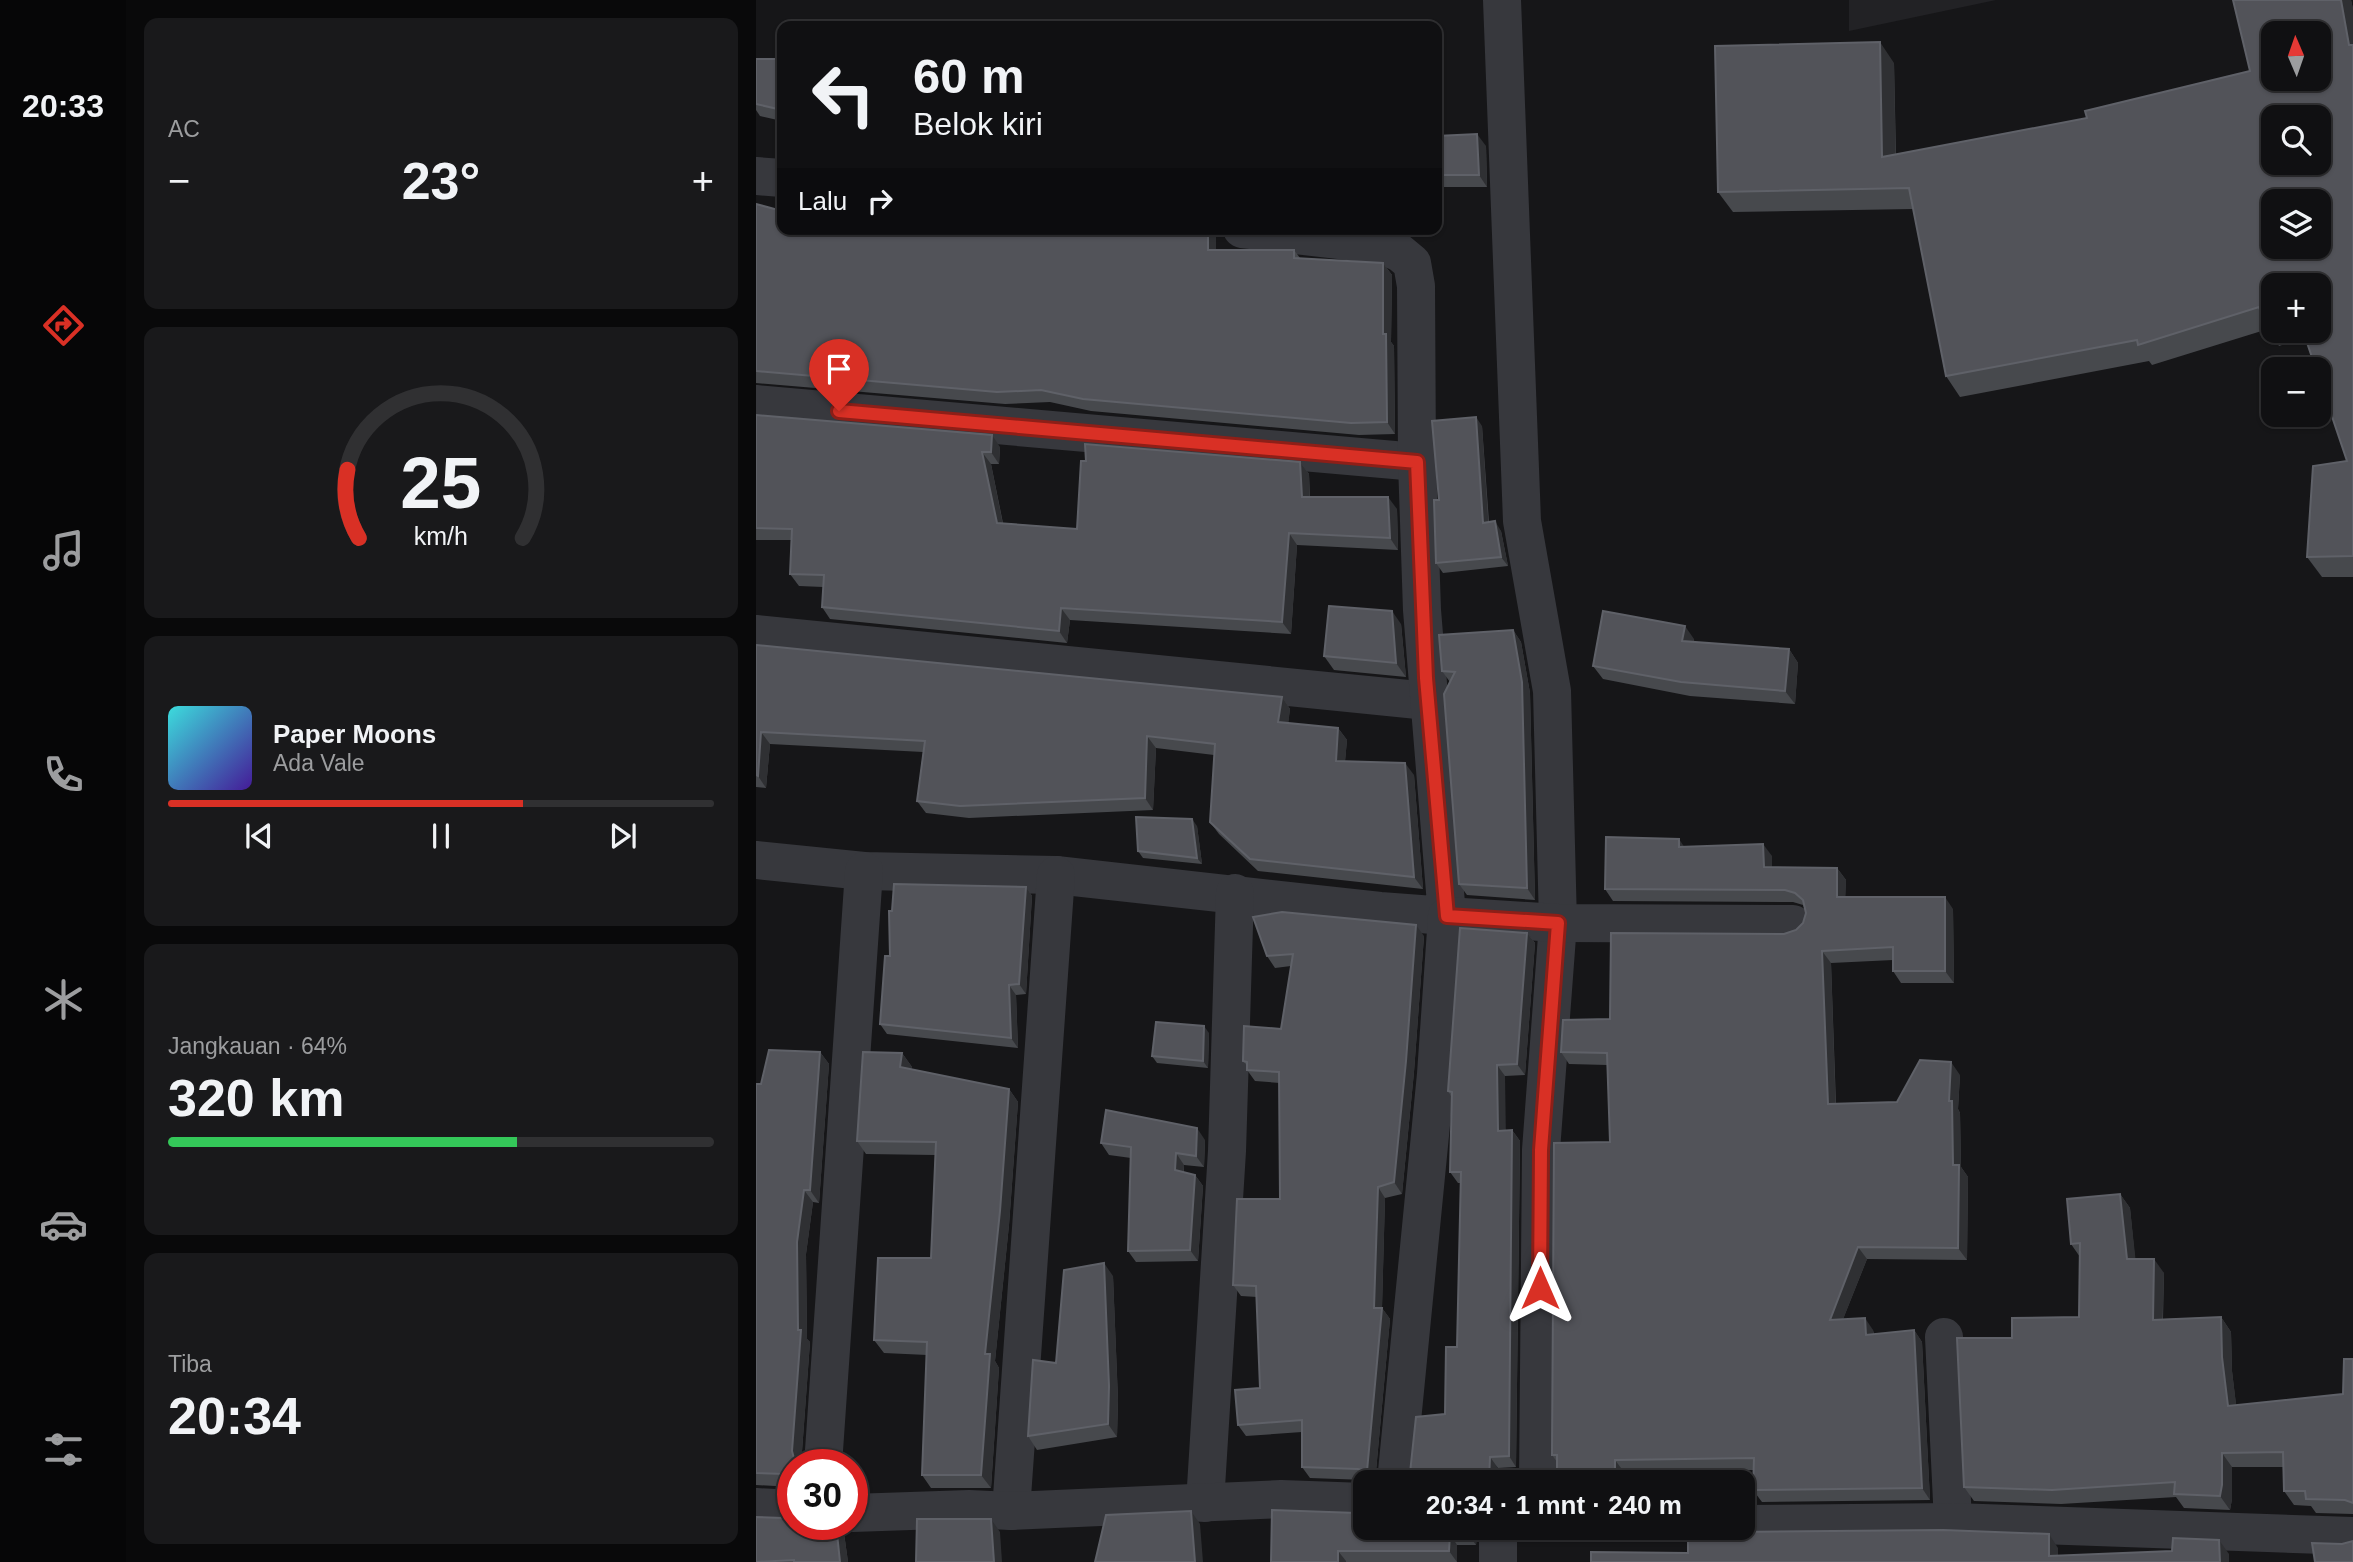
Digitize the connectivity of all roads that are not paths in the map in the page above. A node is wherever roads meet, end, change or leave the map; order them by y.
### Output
1 (1502, 0) edge
2 (1295, 235) edge
3 (756, 404) edge
4 (1417, 462) junction
5 (756, 634) edge
6 (1428, 701) junction
7 (756, 860) edge
8 (864, 870) junction
9 (1056, 874) junction
10 (1234, 893) junction
11 (1447, 916) junction
12 (1558, 923) junction
13 (1793, 924) dead end
14 (1944, 1337) dead end
15 (824, 1449) edge
16 (1397, 1470) edge
17 (1538, 1470) edge
18 (1353, 1502) edge
19 (1205, 1503) junction
20 (756, 1507) edge
21 (777, 1508) edge
22 (1012, 1511) junction
23 (868, 1512) edge
24 (1953, 1522) junction
25 (1755, 1524) edge
26 (2353, 1536) edge
27 (1497, 1540) edge
28 (1498, 1562) edge

1 - 12 street
2 - 4 street
3 - 4 street
4 - 6 street
5 - 6 street
6 - 11 street
7 - 8 street
8 - 9 street
8 - 15 street
9 - 10 street
9 - 22 street
10 - 11 street
10 - 19 street
11 - 12 street
11 - 16 street
12 - 13 street
12 - 17 street
14 - 24 street
18 - 19 street
19 - 22 street
20 - 21 street
22 - 23 street
24 - 25 street
24 - 26 street
27 - 28 street

